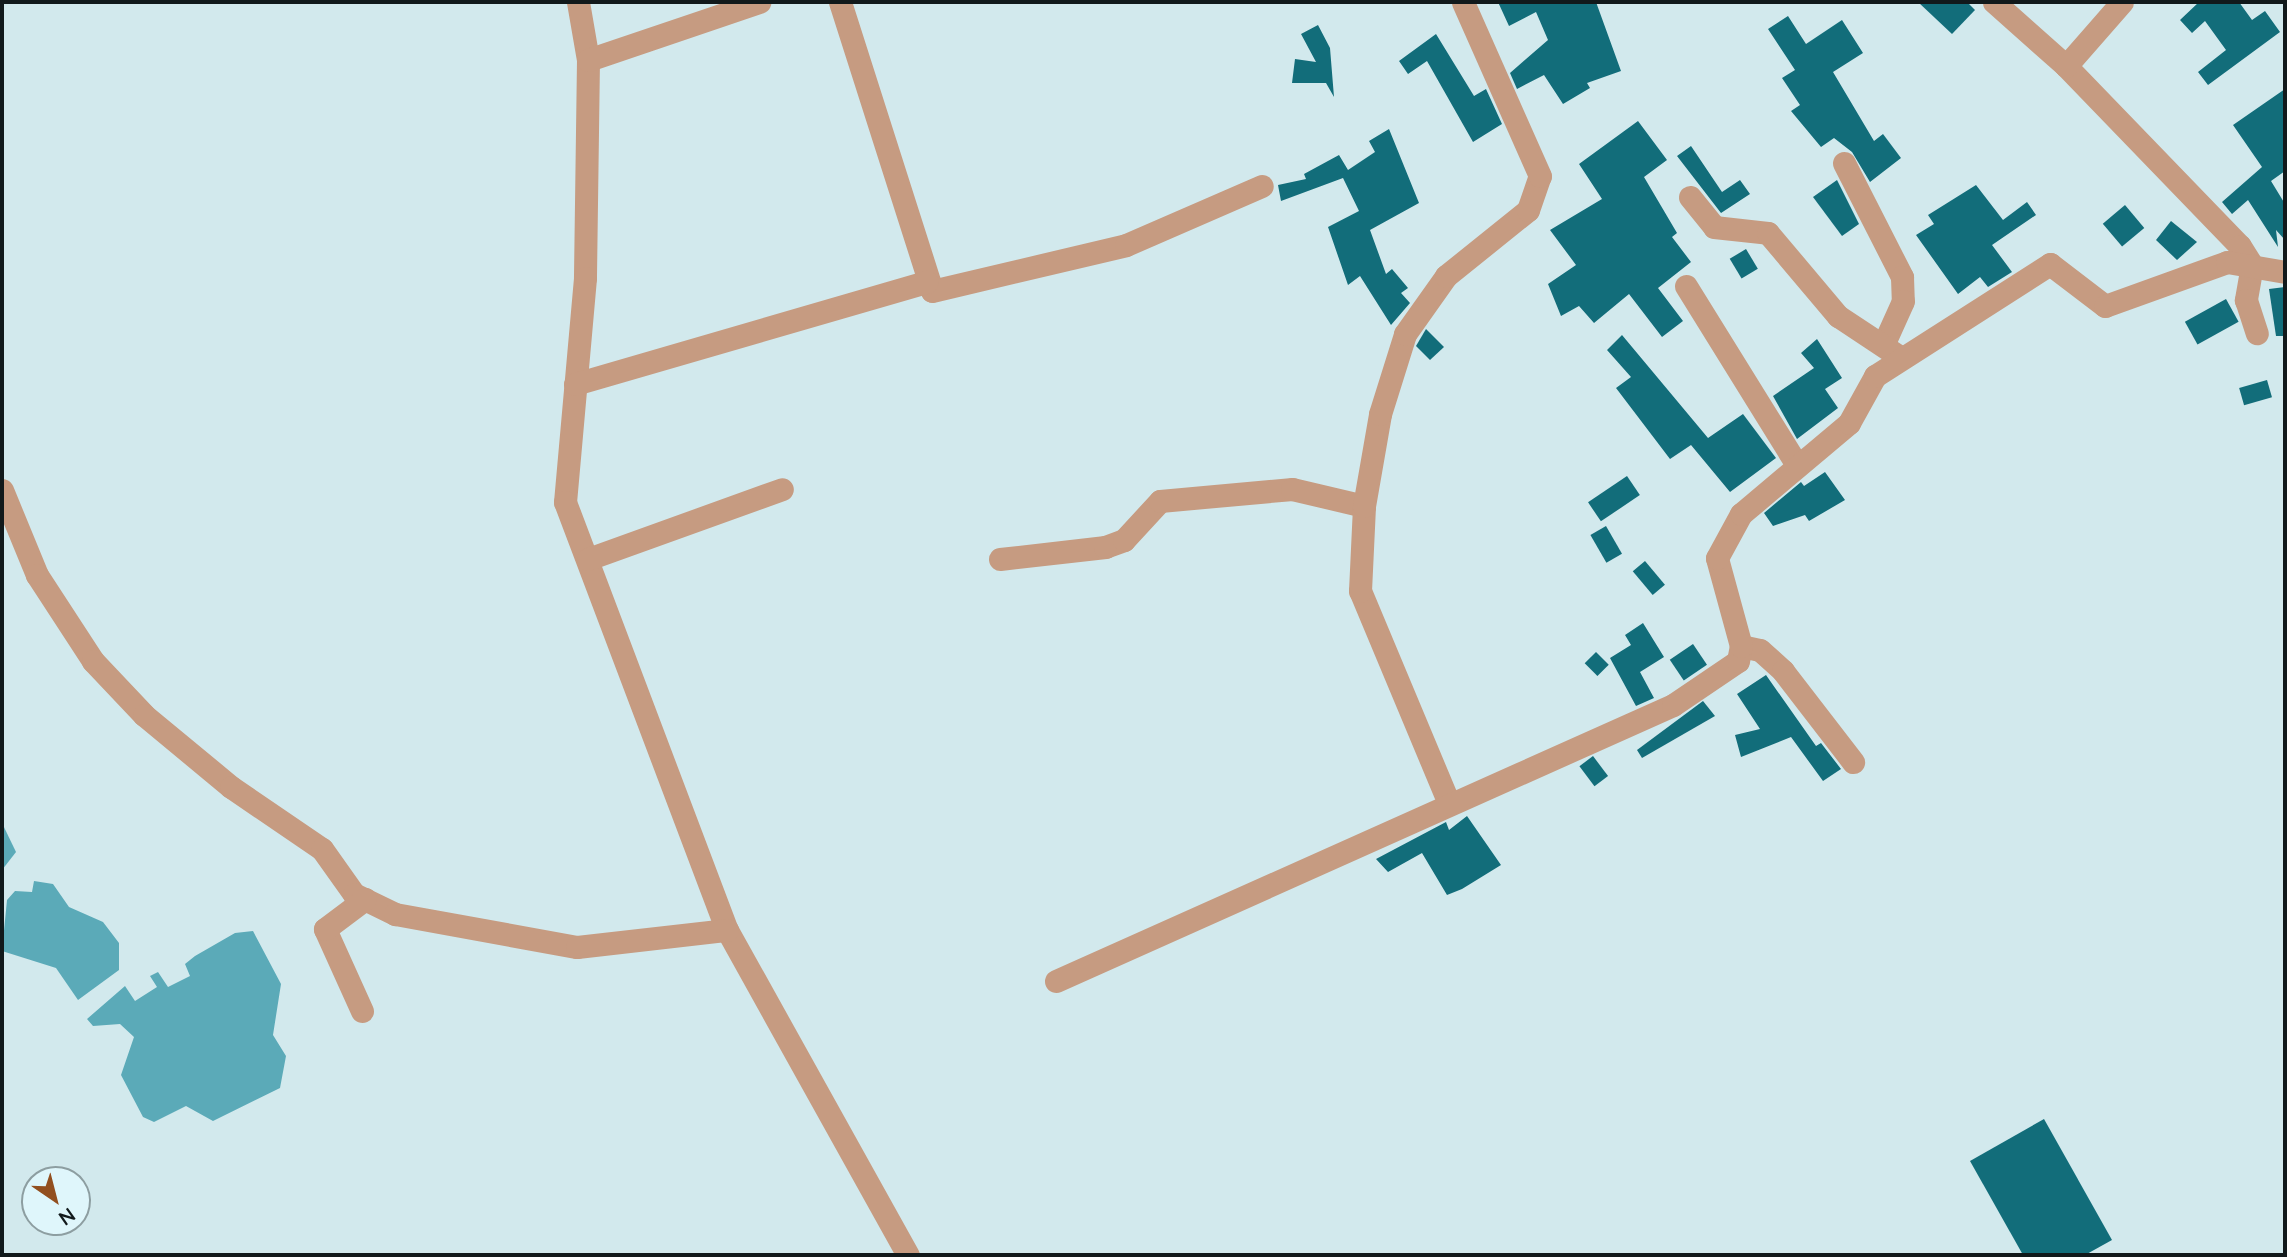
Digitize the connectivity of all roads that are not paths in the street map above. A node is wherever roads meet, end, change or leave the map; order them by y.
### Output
1 (578, 2) edge
2 (759, 2) edge
3 (840, 2) edge
4 (1463, 2) edge
5 (1994, 2) edge
6 (2122, 2) edge
7 (588, 60) junction
8 (2066, 66) junction
9 (1844, 163) dead end
10 (1262, 186) dead end
11 (1690, 197) dead end
12 (2252, 265) junction
13 (2285, 272) edge
14 (926, 282) junction
15 (1685, 285) dead end
16 (2257, 334) dead end
17 (1892, 350) junction
18 (575, 384) junction
19 (1795, 462) junction
20 (782, 489) dead end
21 (2, 490) edge
22 (1364, 506) junction
23 (588, 559) junction
24 (1000, 559) dead end
25 (1741, 646) junction
26 (1853, 762) dead end
27 (1448, 801) junction
28 (365, 899) junction
29 (727, 930) junction
30 (1056, 981) dead end
31 (362, 1011) dead end
32 (908, 1255) edge

1 - 7 street
2 - 7 street
3 - 14 street
4 - 22 street
5 - 8 street
6 - 8 street
7 - 18 street
8 - 12 street
9 - 17 street
10 - 14 street
11 - 17 street
12 - 13 street
12 - 16 street
12 - 17 street
14 - 18 street
15 - 19 street
17 - 19 street
18 - 23 street
19 - 25 street
20 - 23 street
21 - 28 street
22 - 24 street
22 - 27 street
23 - 29 street
25 - 26 street
25 - 27 street
27 - 30 street
28 - 29 street
28 - 31 street
29 - 32 street

